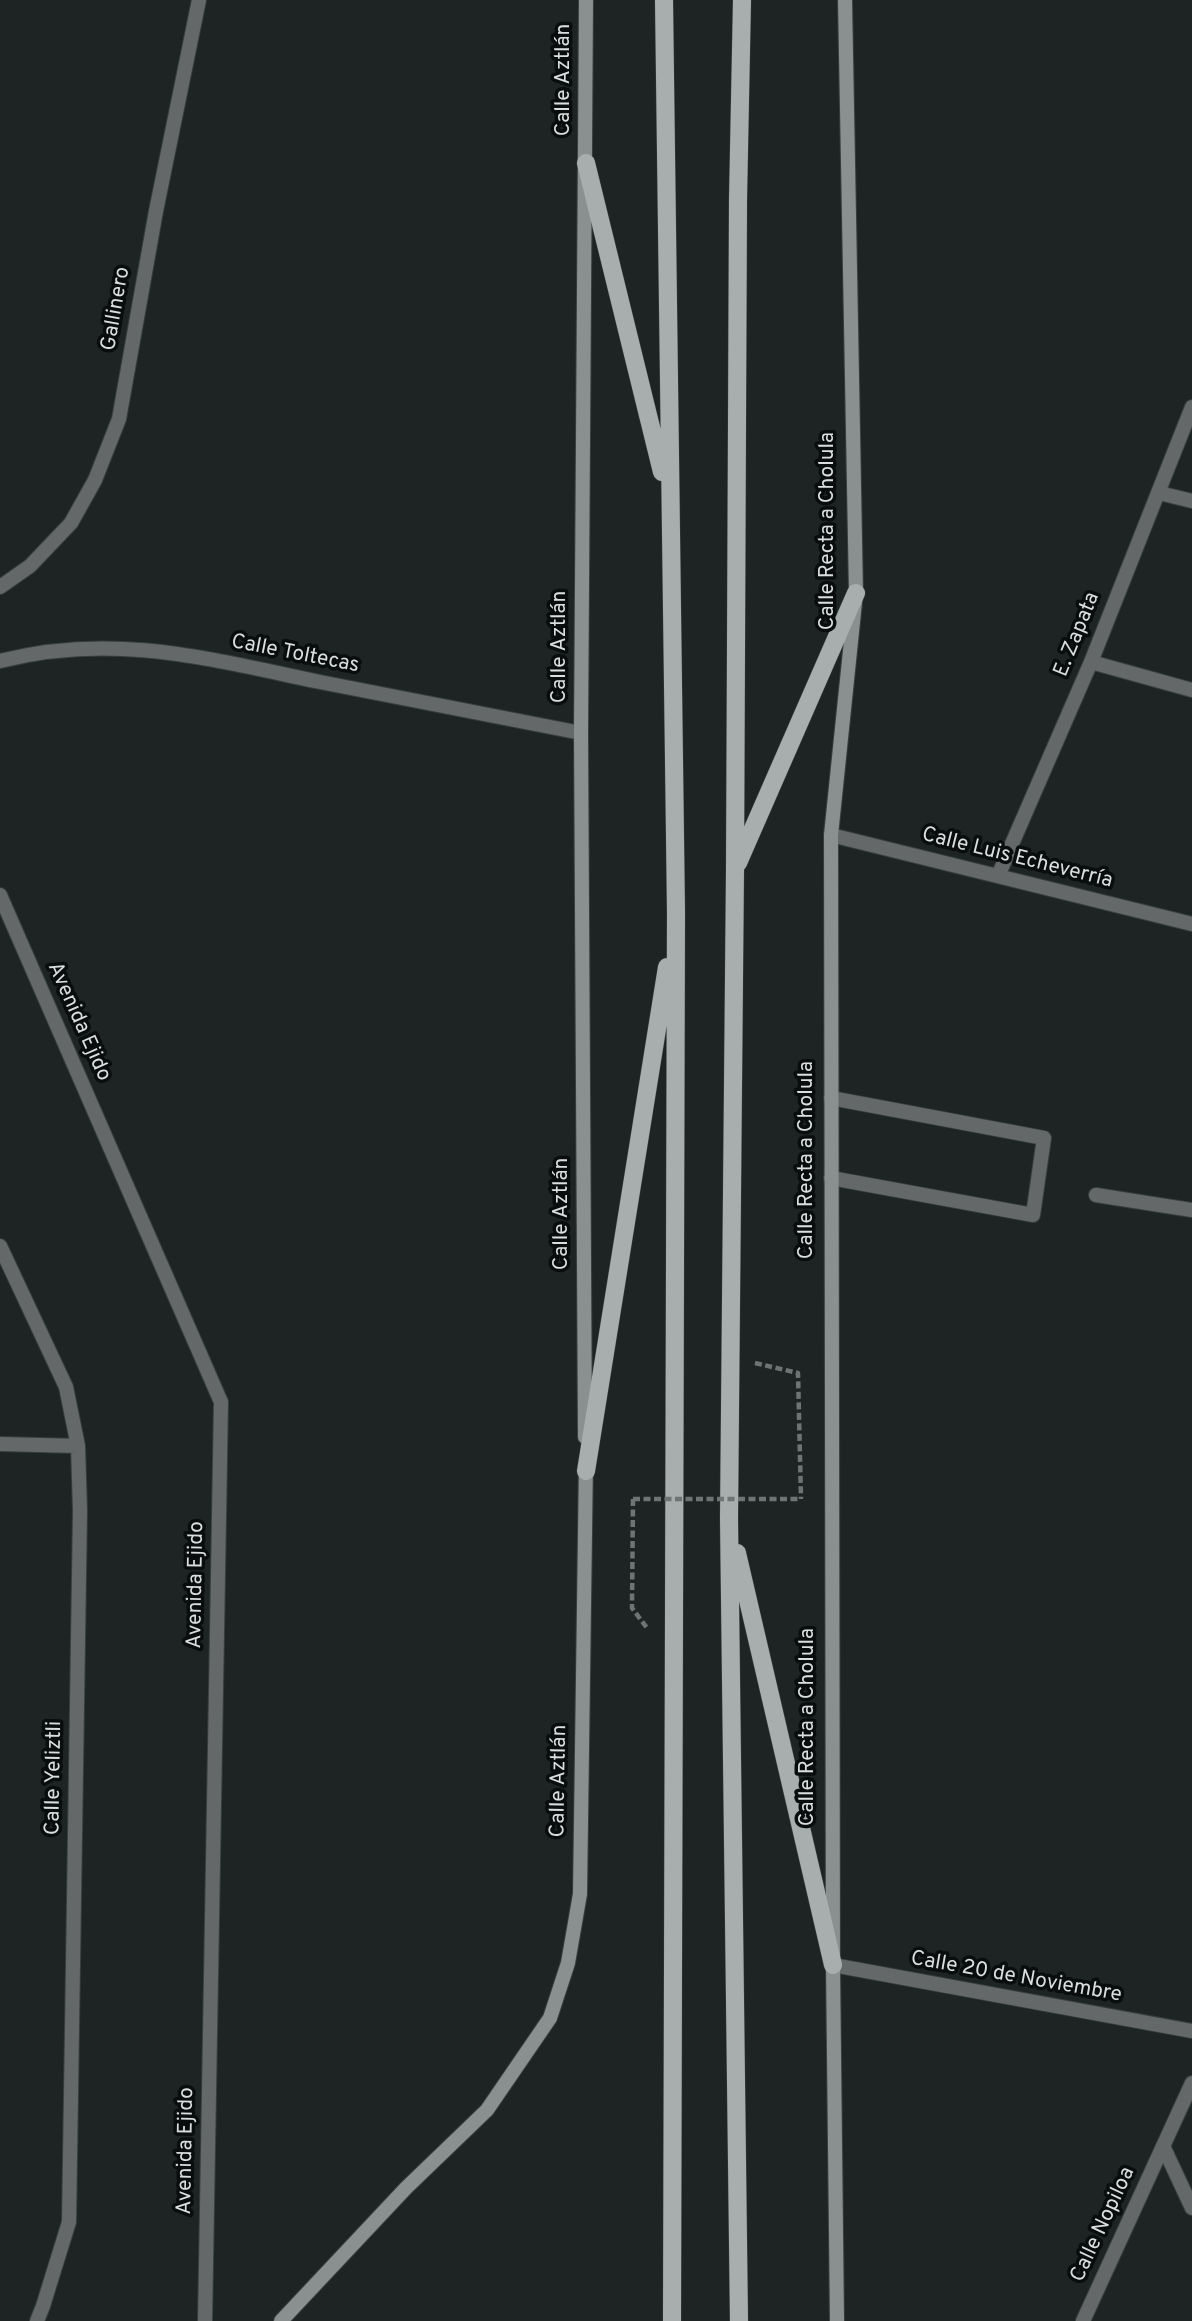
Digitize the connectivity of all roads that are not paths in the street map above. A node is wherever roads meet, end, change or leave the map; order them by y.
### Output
1 (199, 0) edge
2 (586, 0) edge
3 (664, 0) edge
4 (742, 0) edge
5 (845, 0) edge
6 (586, 163) junction
7 (1192, 407) edge
8 (1158, 493) junction
9 (669, 501) junction
10 (1192, 501) edge
11 (0, 587) edge
12 (856, 593) junction
13 (0, 661) edge
14 (1091, 662) junction
15 (1192, 690) edge
16 (581, 733) junction
17 (831, 835) junction
18 (735, 869) junction
19 (998, 876) junction
20 (0, 895) edge
21 (676, 912) junction
22 (1192, 924) edge
23 (831, 1098) junction
24 (831, 1178) junction
25 (1096, 1195) dead end
26 (1192, 1210) edge
27 (0, 1246) edge
28 (0, 1444) edge
29 (78, 1446) junction
30 (586, 1471) junction
31 (729, 1518) junction
32 (833, 1965) junction
33 (1192, 2031) edge
34 (1192, 2083) edge
35 (1163, 2146) junction
36 (1192, 2208) edge
37 (37, 2321) edge
38 (205, 2321) edge
39 (281, 2321) edge
40 (672, 2321) edge
41 (739, 2321) edge
42 (837, 2321) edge
43 (1083, 2321) edge

1 - 11 street, Gallinero
2 - 6 main road, Calle Aztlán
3 - 9 main road
4 - 18 main road
5 - 12 main road, Calle Recta a Cholula
6 - 9 main road
6 - 16 main road, Calle Aztlán
7 - 8 street, E. Zapata
8 - 10 street
8 - 14 street, E. Zapata
9 - 21 main road
12 - 17 main road, Calle Recta a Cholula
12 - 18 main road
13 - 16 street, Calle Toltecas
14 - 15 street
14 - 19 street, E. Zapata
16 - 30 main road, Calle Aztlán
17 - 19 street, Calle Luis Echeverría
17 - 23 main road, Calle Recta a Cholula
18 - 31 main road
19 - 22 street, Calle Luis Echeverría
20 - 38 street, Avenida Ejido
21 - 30 main road
21 - 40 main road
23 - 24 main road, Calle Recta a Cholula
23 - 24 street
24 - 32 main road, Calle Recta a Cholula
25 - 26 street
27 - 29 street, Calle Yeliztli
28 - 29 street
29 - 37 street, Calle Yeliztli
30 - 39 main road, Calle Aztlán
31 - 32 main road
31 - 41 main road
32 - 33 street, Calle 20 de Noviembre
32 - 42 main road, Calle Recta a Cholula
34 - 35 street, Calle Nopiloa
35 - 36 street, Calle Nopiloa
35 - 43 street, Calle Nopiloa

